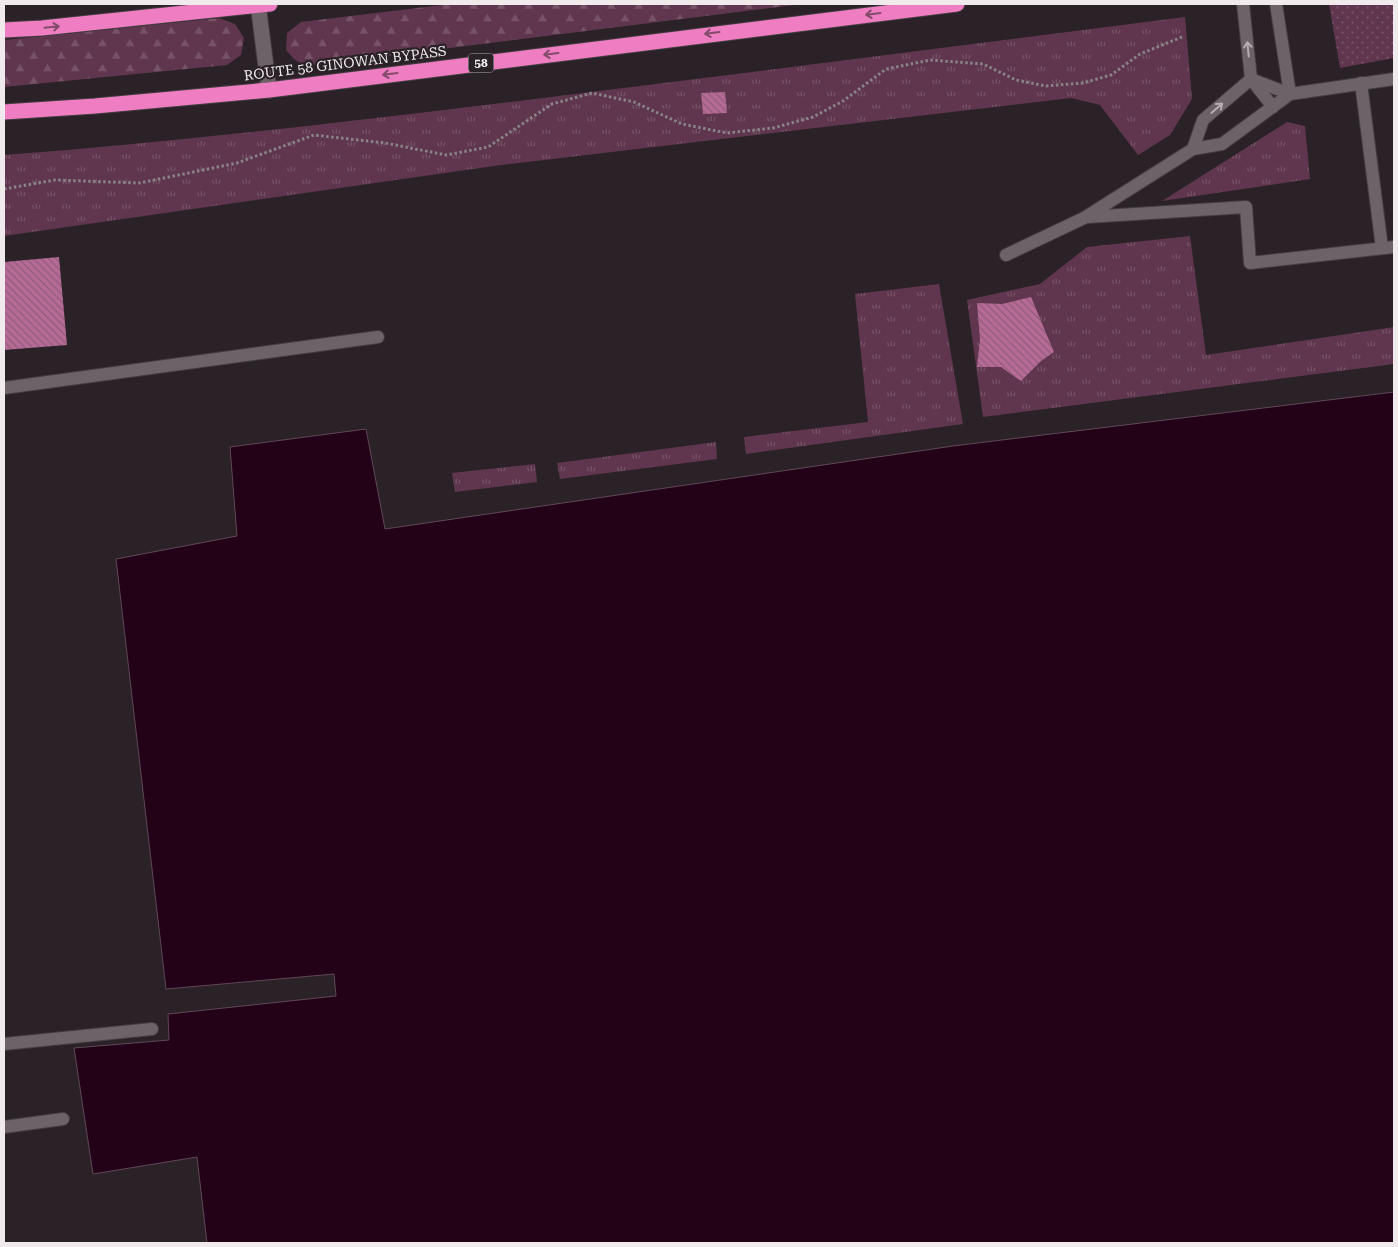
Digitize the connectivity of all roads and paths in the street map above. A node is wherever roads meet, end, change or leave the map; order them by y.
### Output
1 (262, 4) edge
2 (956, 4) edge
3 (1243, 4) edge
4 (1276, 4) edge
5 (4, 30) edge
6 (1182, 38) dead end
7 (1251, 78) junction
8 (1394, 78) edge
9 (1361, 83) junction
10 (269, 90) junction
11 (1290, 94) junction
12 (1273, 107) junction
13 (4, 112) edge
14 (1193, 149) junction
15 (4, 189) edge
16 (1084, 218) junction
17 (1388, 248) edge
18 (1006, 255) dead end
19 (378, 337) dead end
20 (4, 388) edge
21 (152, 1029) dead end
22 (4, 1044) edge
23 (63, 1120) dead end
24 (4, 1127) edge

5 -> 1 highway
1 - 10 street
2 -> 10 highway, ROUTE 58 GINOWAN BYPASS / 58
7 -> 3 lane
4 - 11 lane
6 - 15 path
7 - 11 lane
7 - 12 lane
14 -> 7 lane
8 - 9 lane
9 - 11 lane
9 - 17 lane
10 - 13 highway, ROUTE 58 GINOWAN BYPASS / 58
11 - 12 lane
12 - 14 lane
14 - 16 lane
16 - 17 lane
16 - 18 lane
19 - 20 lane
21 - 22 lane
23 - 24 lane

